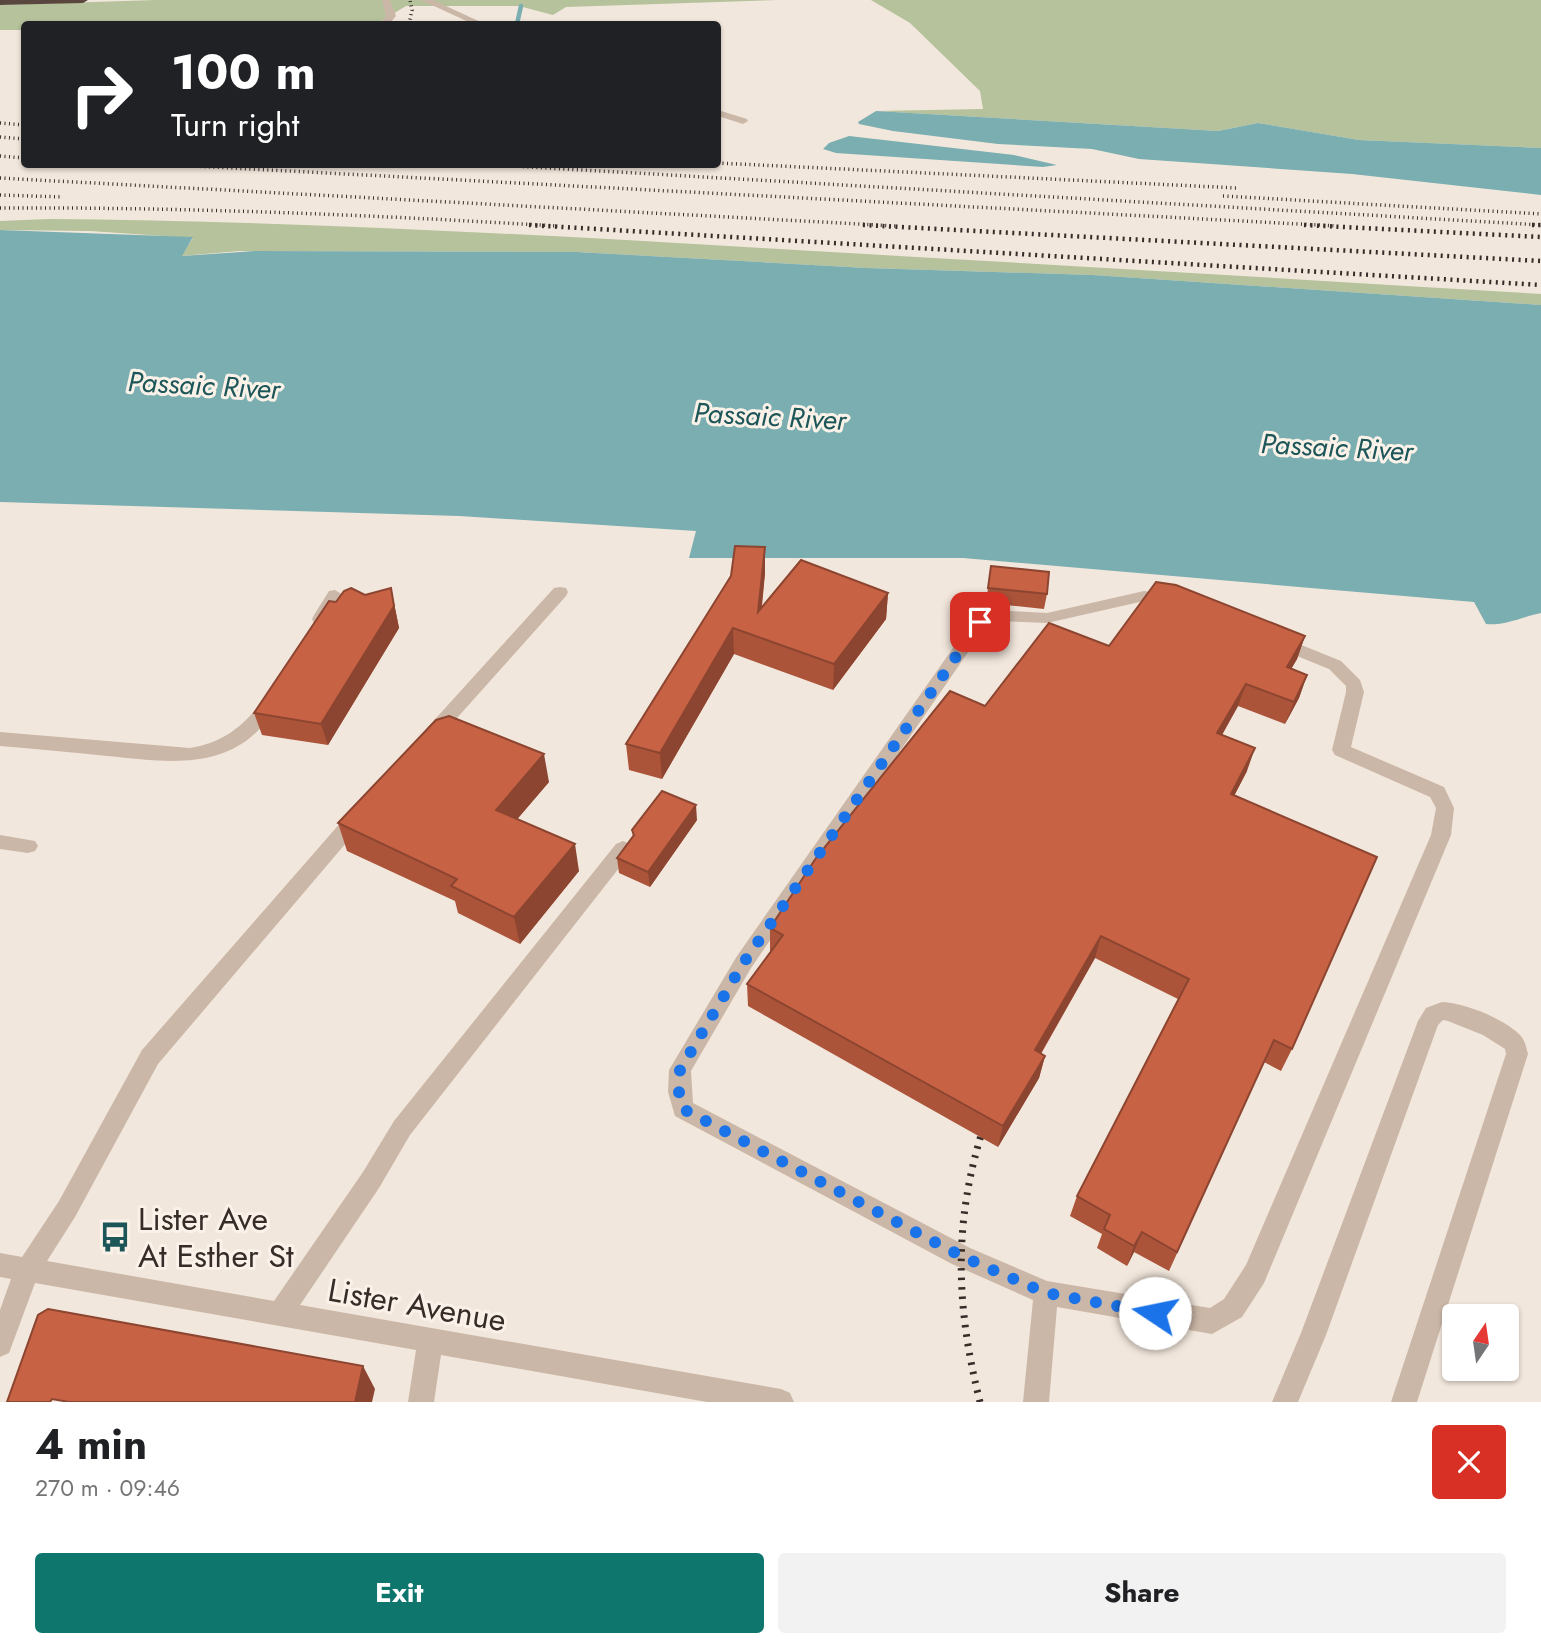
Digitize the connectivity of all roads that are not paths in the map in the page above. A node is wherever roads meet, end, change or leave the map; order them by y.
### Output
1 (83, 0) edge
2 (386, 0) edge
3 (425, 0) edge
4 (0, 2) edge
5 (387, 21) edge
6 (473, 21) edge
7 (721, 114) edge
8 (743, 121) dead end
9 (560, 593) dead end
10 (335, 595) dead end
11 (313, 630) edge
12 (278, 690) edge
13 (0, 739) edge
14 (423, 744) edge
15 (368, 805) edge
16 (0, 842) edge
17 (28, 846) dead end
18 (623, 849) edge
19 (0, 1265) edge
20 (27, 1270) junction
21 (1046, 1293) junction
22 (279, 1315) junction
23 (430, 1341) junction
24 (0, 1344) edge
25 (421, 1402) edge
26 (781, 1402) edge
27 (1036, 1402) edge
28 (1285, 1402) edge
29 (1404, 1402) edge

1 - 4 highway
2 - 5 street
3 - 6 street
7 - 8 street
9 - 14 street
10 - 11 street
12 - 13 street
15 - 20 street
16 - 17 street
18 - 22 street
19 - 20 street, Lister Avenue
20 - 22 street, Lister Avenue
20 - 24 street
21 - 21 street
21 - 27 street
22 - 23 street, Lister Avenue
23 - 25 street
23 - 26 street, Lister Avenue
28 - 29 street

